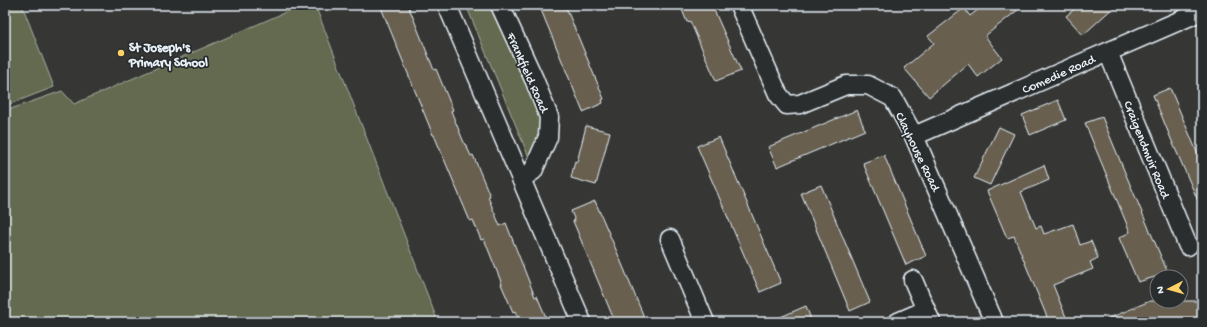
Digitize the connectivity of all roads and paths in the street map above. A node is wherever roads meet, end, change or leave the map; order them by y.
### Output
1 (447, 5) edge
2 (500, 5) edge
3 (739, 5) edge
4 (1202, 11) edge
5 (1108, 52) junction
6 (914, 136) junction
7 (521, 179) junction
8 (670, 239) dead end
9 (1188, 246) dead end
10 (913, 280) dead end
11 (928, 316) edge
12 (582, 322) edge
13 (705, 322) edge
14 (898, 322) edge
15 (994, 322) edge

1 - 7 street
2 - 7 street, Frankfield Road
3 - 6 street, Clayhouse Road
4 - 5 street, Comedie Road
5 - 6 street, Comedie Road
5 - 9 street, Craigendmuir Road
6 - 15 street, Clayhouse Road
7 - 12 street
8 - 13 street
10 - 11 street
11 - 14 street

